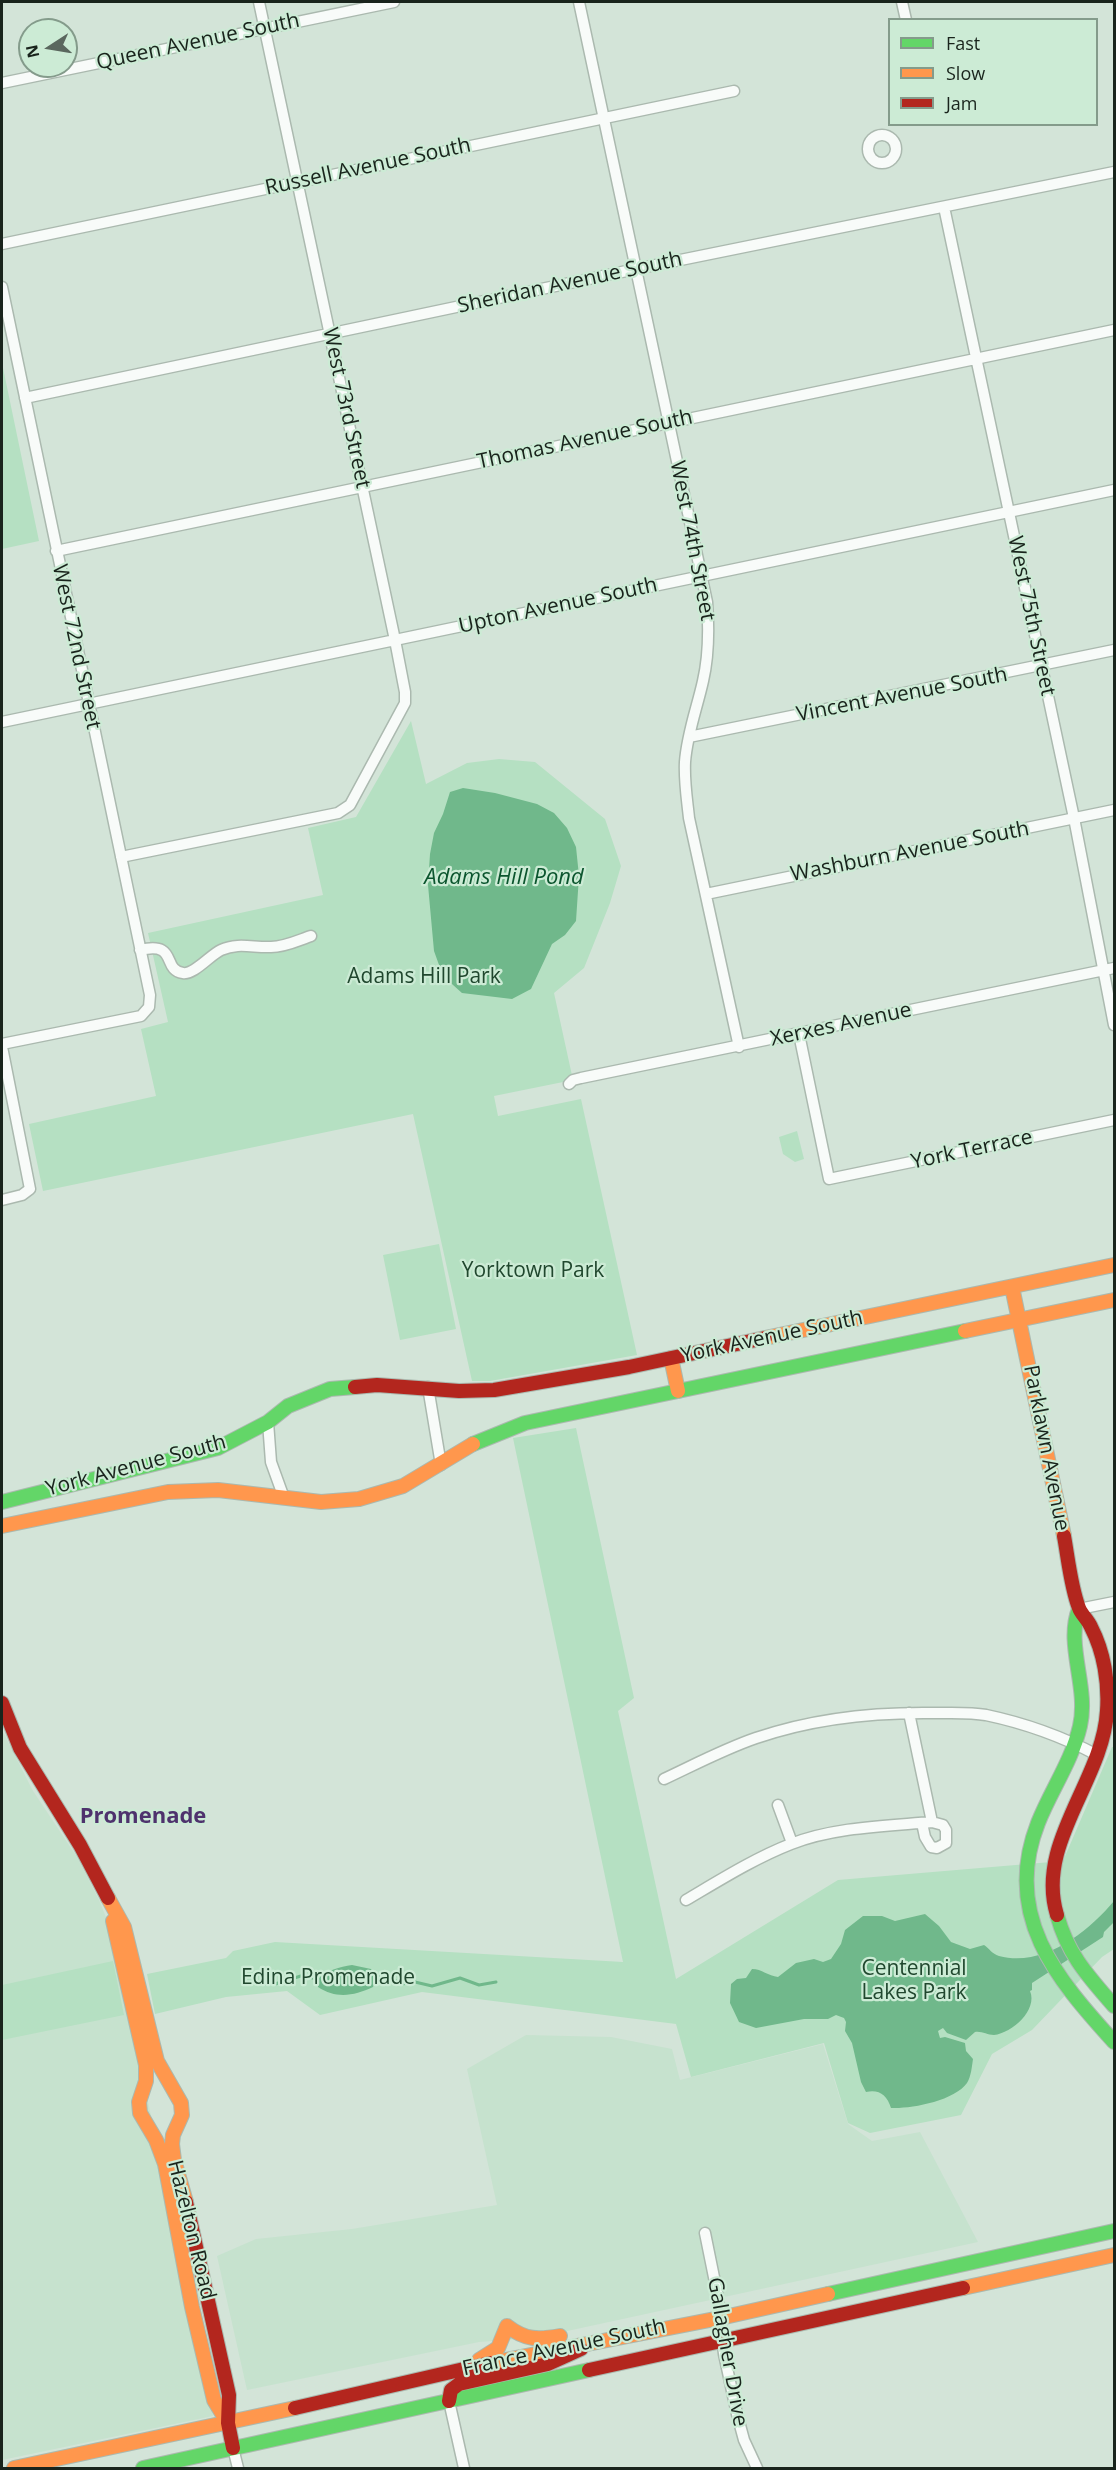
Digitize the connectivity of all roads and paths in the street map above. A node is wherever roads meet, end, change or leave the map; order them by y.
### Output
1 (259, 2) edge
2 (394, 2) edge
3 (579, 2) edge
4 (902, 2) edge
5 (906, 18) edge
6 (265, 28) junction
7 (2, 83) edge
8 (734, 91) dead end
9 (604, 117) junction
10 (889, 126) edge
11 (886, 136) dead end
12 (1114, 172) edge
13 (297, 182) junction
14 (944, 207) junction
15 (2, 244) edge
16 (636, 269) junction
17 (2, 287) edge
18 (1114, 330) edge
19 (330, 334) junction
20 (976, 361) junction
21 (25, 398) junction
22 (669, 423) junction
23 (363, 487) junction
24 (1114, 490) edge
25 (1008, 512) junction
26 (56, 551) junction
27 (701, 576) junction
28 (395, 640) junction
29 (1114, 650) edge
30 (1041, 666) junction
31 (89, 704) junction
32 (2, 722) edge
33 (689, 737) junction
34 (1114, 810) edge
35 (1074, 818) junction
36 (121, 857) junction
37 (706, 894) junction
38 (311, 936) dead end
39 (141, 950) junction
40 (1109, 969) edge
41 (1114, 1025) edge
42 (799, 1034) junction
43 (2, 1046) edge
44 (739, 1047) junction
45 (569, 1084) dead end
46 (1114, 1120) edge
47 (2, 1200) edge
48 (1114, 1265) edge
49 (1012, 1287) junction
50 (1114, 1300) edge
51 (1019, 1320) junction
52 (671, 1358) junction
53 (428, 1388) junction
54 (678, 1391) junction
55 (268, 1422) junction
56 (441, 1465) junction
57 (284, 1498) junction
58 (2, 1502) edge
59 (2, 1526) edge
60 (1114, 1602) edge
61 (1079, 1609) junction
62 (2, 1703) edge
63 (909, 1713) junction
64 (1075, 1744) junction
65 (1097, 1755) junction
66 (664, 1779) dead end
67 (778, 1805) dead end
68 (792, 1843) junction
69 (686, 1900) dead end
70 (112, 1908) junction
71 (1114, 2006) edge
72 (1114, 2042) edge
73 (172, 2087) junction
74 (143, 2091) junction
75 (177, 2124) junction
76 (149, 2128) junction
77 (1114, 2231) edge
78 (705, 2233) dead end
79 (1114, 2254) edge
80 (720, 2318) junction
81 (658, 2328) junction
82 (591, 2341) junction
83 (722, 2341) junction
84 (456, 2370) junction
85 (449, 2401) junction
86 (228, 2423) junction
87 (233, 2448) junction
88 (15, 2469) edge
89 (143, 2469) edge
90 (237, 2469) edge
91 (464, 2469) edge
92 (757, 2469) edge

1 - 6 street, West 73rd Street
2 - 6 street, Queen Avenue South
3 - 9 street, West 74th Street
4 - 5 street
6 - 7 street, Queen Avenue South
6 - 13 street, West 73rd Street
8 - 9 street, Russell Avenue South
9 - 13 street, Russell Avenue South
9 - 16 street, West 74th Street
10 - 11 street
12 - 14 street, Sheridan Avenue South
13 - 15 street, Russell Avenue South
13 - 19 street, West 73rd Street
14 - 16 street, Sheridan Avenue South
14 - 20 street, West 75th Street
16 - 19 street, Sheridan Avenue South
16 - 22 street, West 74th Street
17 - 21 street, West 72nd Street
18 - 20 street, Thomas Avenue South
19 - 21 street, Sheridan Avenue South
19 - 23 street, West 73rd Street
20 - 22 street, Thomas Avenue South
20 - 25 street, West 75th Street
21 - 26 street, West 72nd Street
22 - 23 street, Thomas Avenue South
22 - 27 street, West 74th Street
23 - 26 street, Thomas Avenue South
23 - 28 street, West 73rd Street
24 - 25 street, Upton Avenue South
25 - 27 street, Upton Avenue South
25 - 30 street, West 75th Street
26 - 31 street, West 72nd Street
27 - 28 street, Upton Avenue South
27 - 33 street, West 74th Street
28 - 31 street, Upton Avenue South
28 - 36 street, West 73rd Street
29 - 30 street, Vincent Avenue South
30 - 33 street, Vincent Avenue South
30 - 35 street, West 75th Street
31 - 32 street, Upton Avenue South
31 - 36 street, West 72nd Street
33 - 37 street, West 74th Street
34 - 35 street, Washburn Avenue South
35 - 37 street, Washburn Avenue South
35 - 40 street, West 75th Street
36 - 39 street, West 72nd Street
37 - 44 street, West 74th Street
38 - 39 street
39 - 43 street, West 72nd Street
40 - 41 street, West 75th Street
40 - 42 street, Xerxes Avenue
42 - 44 street, Xerxes Avenue
42 - 46 street, York Terrace
43 - 47 street
44 - 45 street, Xerxes Avenue
48 - 49 street, York Avenue South
49 - 51 street, Parklawn Avenue
49 - 52 street, York Avenue South
50 - 51 street, York Avenue South
51 - 54 street, York Avenue South
51 - 61 street, Parklawn Avenue
52 - 53 street, York Avenue South
52 - 54 street
53 - 55 street, York Avenue South
53 - 56 street
54 - 56 street, York Avenue South
55 - 57 street
55 - 58 street, York Avenue South
56 - 57 street, York Avenue South
57 - 59 street, York Avenue South
60 - 61 street
61 - 64 street, Parklawn Avenue
61 - 65 street, Parklawn Avenue
62 - 70 street, Hazelton Road
63 - 64 street
63 - 66 street
63 - 68 street
64 - 65 street
64 - 72 street, Parklawn Avenue
65 - 71 street, Parklawn Avenue
67 - 68 street
68 - 69 street
70 - 73 street, Hazelton Road
70 - 74 street, Hazelton Road
73 - 74 street
73 - 75 street, Hazelton Road
74 - 76 street, Hazelton Road
75 - 76 street
75 - 86 street, Hazelton Road
76 - 86 street, Hazelton Road
77 - 80 street, France Avenue South
78 - 80 street, Gallagher Drive
79 - 83 street, France Avenue South
80 - 81 street, France Avenue South
80 - 83 street, Gallagher Drive
81 - 82 street, France Avenue South
81 - 84 street
82 - 84 street, France Avenue South
82 - 85 street
83 - 85 street, France Avenue South
83 - 92 street, Gallagher Drive
84 - 86 street, France Avenue South
85 - 87 street, France Avenue South
85 - 91 street
86 - 87 street, Hazelton Road
86 - 88 street, France Avenue South
87 - 89 street, France Avenue South
87 - 90 street, Hazelton Road

